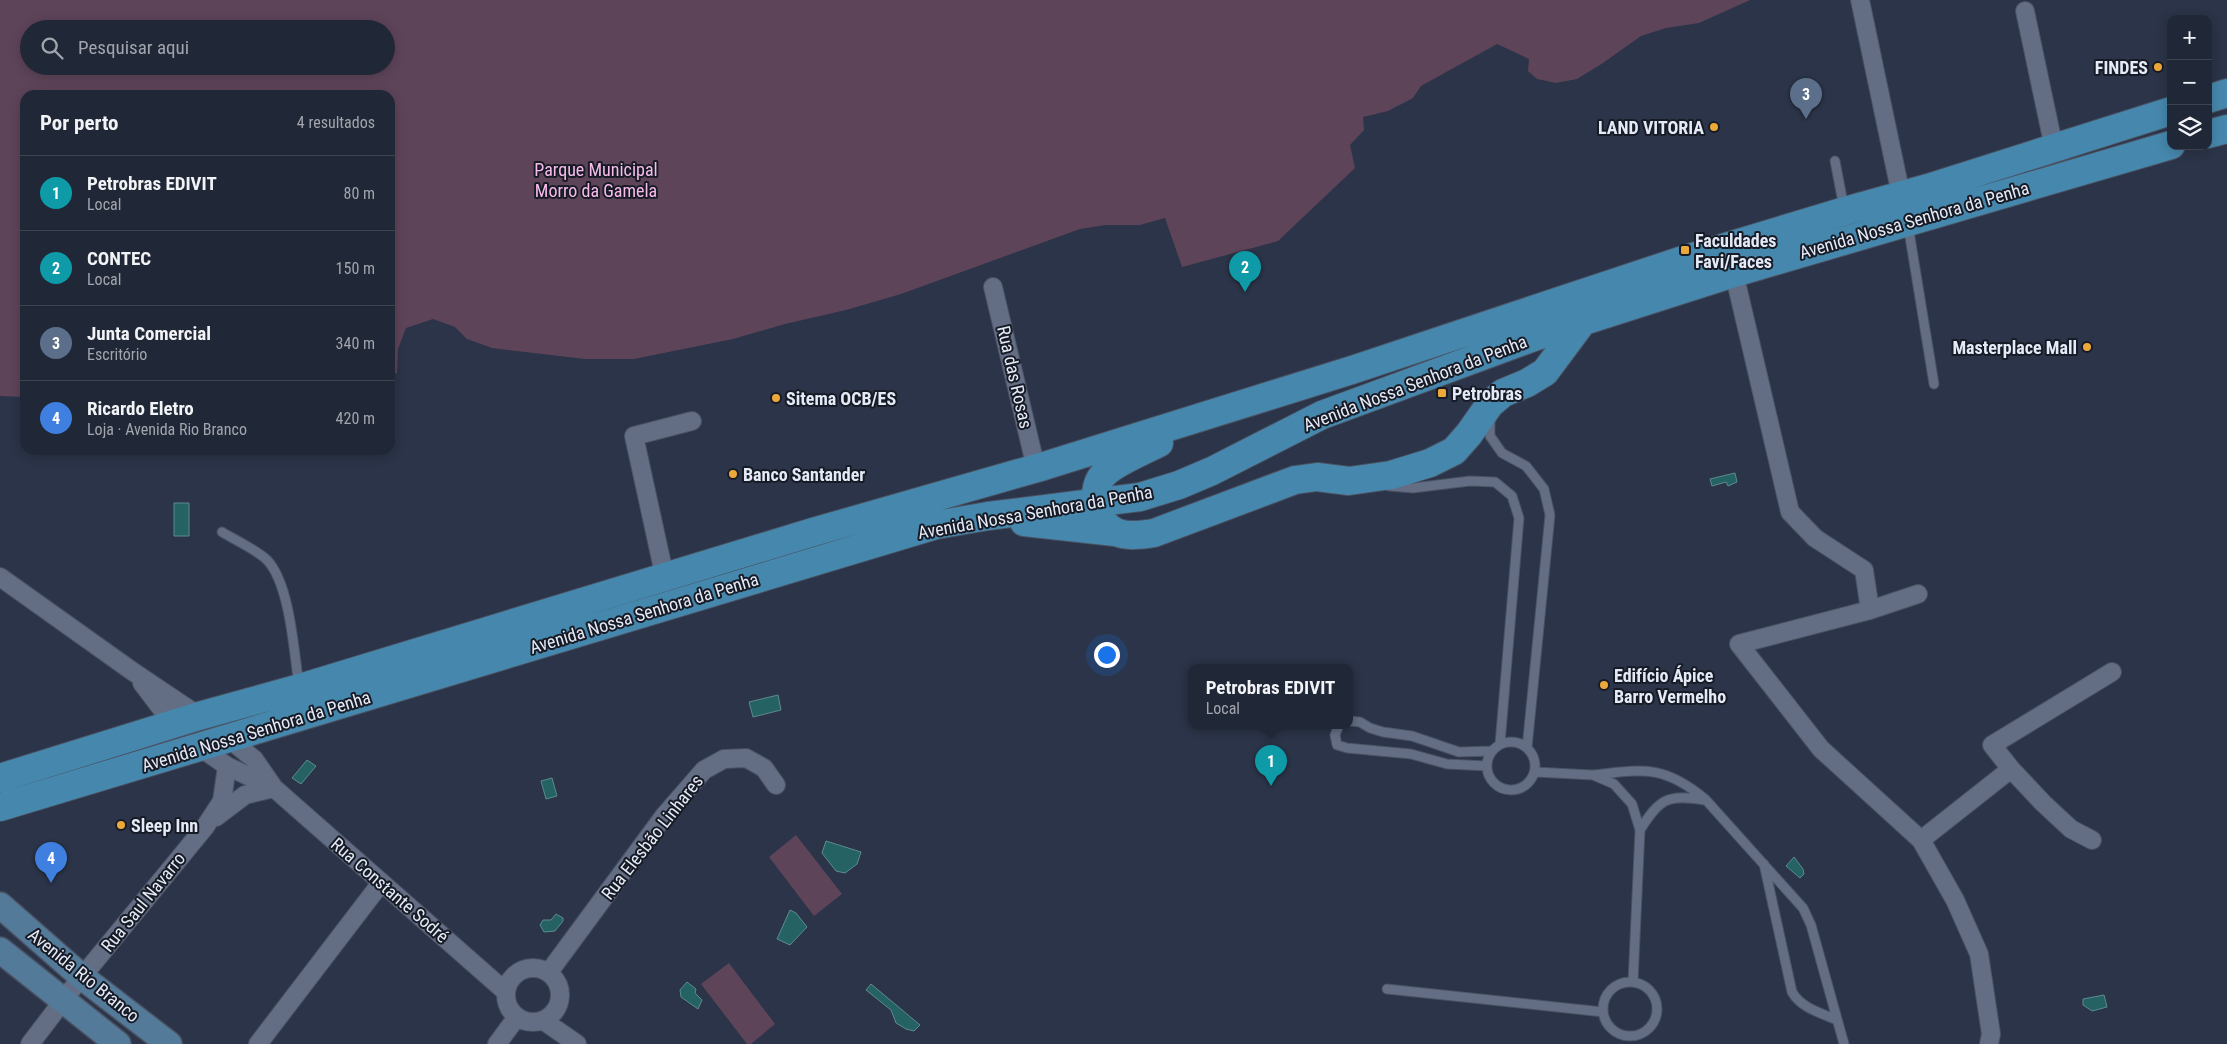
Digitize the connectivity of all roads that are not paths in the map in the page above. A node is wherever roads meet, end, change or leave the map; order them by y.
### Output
1 (1860, 0) edge
2 (2025, 11) dead end
3 (2167, 112) edge
4 (2227, 129) edge
5 (2212, 133) edge
6 (2167, 146) edge
7 (2054, 148) junction
8 (1836, 161) dead end
9 (1901, 195) junction
10 (1845, 210) junction
11 (1908, 222) junction
12 (1734, 273) junction
13 (993, 287) dead end
14 (1508, 319) junction
15 (1582, 321) junction
16 (1534, 337) junction
17 (1527, 383) junction
18 (1934, 384) dead end
19 (1490, 404) junction
20 (1220, 411) junction
21 (692, 421) dead end
22 (1036, 468) junction
23 (1349, 482) junction
24 (1095, 504) junction
25 (988, 516) junction
26 (222, 532) dead end
27 (1115, 532) junction
28 (0, 577) edge
29 (665, 578) junction
30 (1918, 594) dead end
31 (1870, 610) junction
32 (132, 671) junction
33 (2112, 672) dead end
34 (300, 688) junction
35 (199, 716) junction
36 (1353, 721) edge
37 (172, 724) junction
38 (1337, 729) edge
39 (229, 739) junction
40 (1500, 744) junction
41 (201, 748) junction
42 (1527, 748) junction
43 (1492, 751) junction
44 (227, 766) junction
45 (1487, 766) junction
46 (2011, 769) junction
47 (1535, 772) junction
48 (1593, 775) junction
49 (0, 778) edge
50 (776, 785) dead end
51 (274, 788) junction
52 (1706, 800) junction
53 (0, 807) edge
54 (204, 827) junction
55 (1640, 830) junction
56 (1921, 840) junction
57 (2092, 840) dead end
58 (1764, 863) junction
59 (382, 883) junction
60 (0, 905) edge
61 (0, 950) edge
62 (548, 972) junction
63 (82, 977) junction
64 (1633, 982) junction
65 (1387, 989) dead end
66 (506, 992) junction
67 (63, 1000) junction
68 (1603, 1012) junction
69 (517, 1017) junction
70 (544, 1020) junction
71 (1837, 1020) junction
72 (1626, 1040) edge
73 (30, 1044) edge
74 (118, 1044) edge
75 (169, 1044) edge
76 (258, 1044) edge
77 (497, 1044) edge
78 (577, 1044) edge
79 (1844, 1044) edge
80 (1989, 1044) edge

1 - 9 street
2 - 7 street
3 - 7 main road, Avenida Nossa Senhora da Penha
4 - 5 main road
6 - 11 main road, Avenida Nossa Senhora da Penha
7 - 9 main road, Avenida Nossa Senhora da Penha
8 - 10 lane
9 - 10 main road, Avenida Nossa Senhora da Penha
10 - 14 main road, Avenida Nossa Senhora da Penha
11 - 12 main road, Avenida Nossa Senhora da Penha
11 - 18 lane
12 - 15 main road, Avenida Nossa Senhora da Penha
12 - 31 street
13 - 22 street, Rua das Rosas
14 - 16 main road
14 - 20 main road, Avenida Nossa Senhora da Penha
15 - 16 main road, Avenida Nossa Senhora da Penha
15 - 17 main road
16 - 17 main road
16 - 24 main road, Avenida Nossa Senhora da Penha
17 - 19 main road
19 - 23 main road
19 - 42 lane
20 - 22 main road, Avenida Nossa Senhora da Penha
20 - 24 main road
21 - 29 street
22 - 29 main road, Avenida Nossa Senhora da Penha
23 - 27 main road
23 - 40 lane
24 - 25 main road, Avenida Nossa Senhora da Penha
24 - 27 main road
25 - 27 main road
25 - 39 main road, Avenida Nossa Senhora da Penha
26 - 34 lane
28 - 32 street
29 - 34 main road, Avenida Nossa Senhora da Penha
30 - 31 street
31 - 56 street
32 - 35 street
32 - 37 street
33 - 46 street
34 - 35 main road, Avenida Nossa Senhora da Penha
35 - 37 main road, Avenida Nossa Senhora da Penha
35 - 39 main road
36 - 43 lane
37 - 41 main road
37 - 49 main road, Avenida Nossa Senhora da Penha
38 - 45 lane
39 - 41 main road, Avenida Nossa Senhora da Penha
39 - 51 street, Rua Constante Sodré
40 - 42 lane
40 - 43 lane
41 - 44 street, Rua Constante Sodré
41 - 53 main road, Avenida Nossa Senhora da Penha
42 - 47 lane
43 - 45 lane
44 - 51 street, Rua Constante Sodré
44 - 54 street, Rua Saul Navarro
45 - 47 lane
46 - 56 street
46 - 57 street
47 - 48 lane
48 - 52 lane
48 - 55 lane
50 - 62 street, Rua Elesbão Linhares
51 - 54 street, Rua Saul Navarro
51 - 59 street, Rua Constante Sodré
52 - 55 lane
52 - 58 lane
54 - 63 street, Rua Saul Navarro
55 - 64 lane
56 - 80 street
58 - 71 lane
58 - 71 lane
59 - 66 street, Rua Constante Sodré
59 - 76 street
60 - 63 street, Avenida Rio Branco
61 - 67 street, Avenida Rio Branco
62 - 66 street
62 - 70 street
63 - 67 street, Rua Saul Navarro
63 - 75 street, Avenida Rio Branco
64 - 68 lane
64 - 72 lane
65 - 68 lane
66 - 69 street
67 - 73 street, Rua Saul Navarro
67 - 74 street, Avenida Rio Branco
68 - 72 lane
69 - 70 street
69 - 77 street
70 - 78 street
71 - 79 lane

